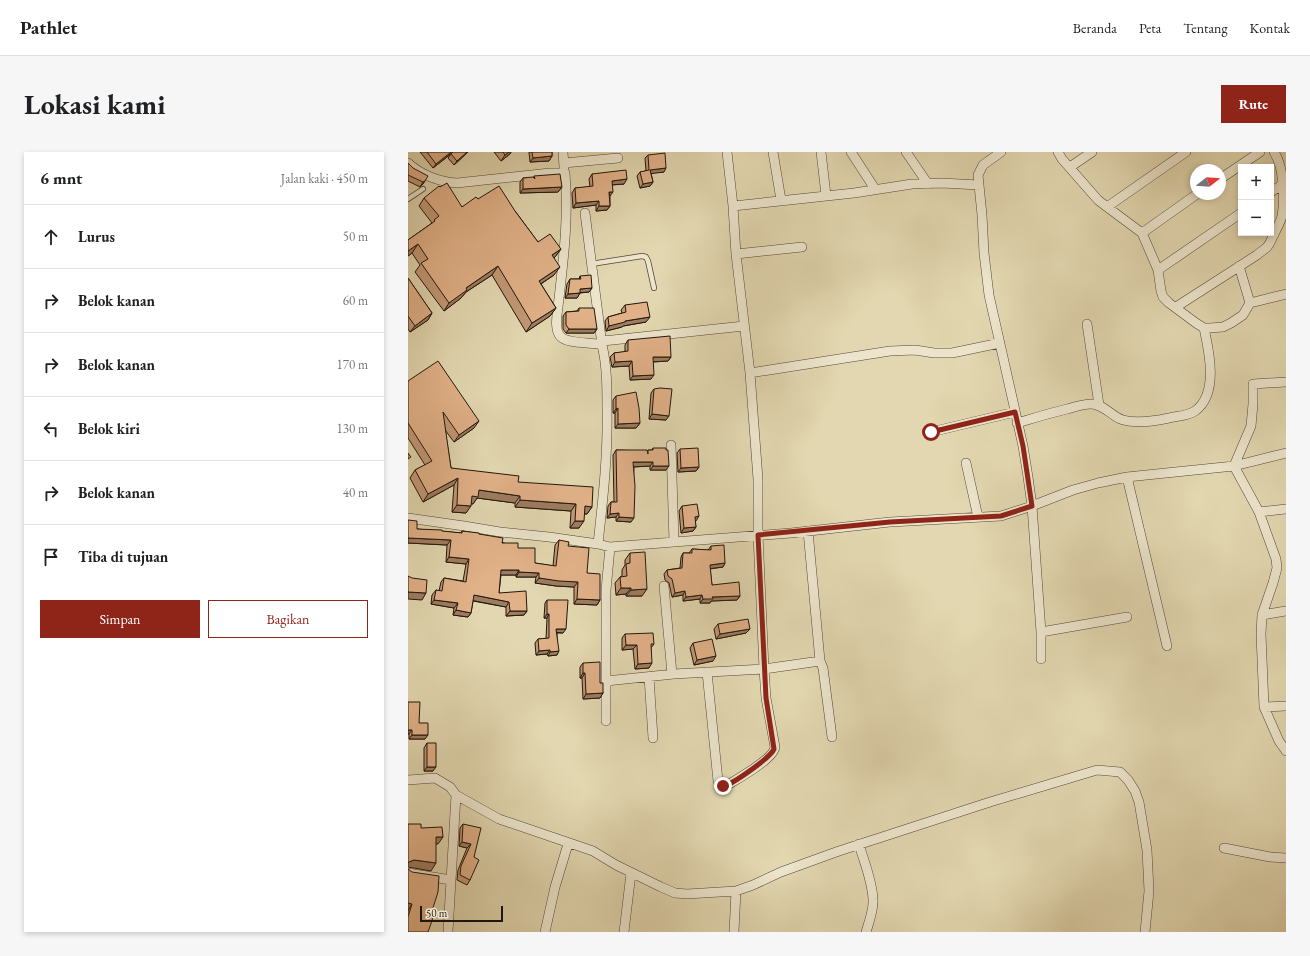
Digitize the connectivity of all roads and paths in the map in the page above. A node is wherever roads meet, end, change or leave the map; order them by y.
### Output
1 (563, 152) edge
2 (727, 152) edge
3 (773, 152) edge
4 (821, 152) edge
5 (851, 152) edge
6 (906, 152) edge
7 (1058, 152) edge
8 (1092, 152) edge
9 (1186, 152) edge
10 (1260, 152) edge
11 (1274, 152) edge
12 (995, 154) edge
13 (618, 158) dead end
14 (408, 163) edge
15 (564, 163) junction
16 (1070, 167) junction
17 (565, 173) junction
18 (1226, 175) edge
19 (928, 184) junction
20 (1283, 184) junction
21 (979, 185) junction
22 (423, 189) edge
23 (875, 189) junction
24 (1274, 190) edge
25 (826, 195) junction
26 (408, 199) edge
27 (1190, 199) edge
28 (781, 200) junction
29 (733, 206) junction
30 (1106, 207) junction
31 (585, 213) dead end
32 (1238, 215) edge
33 (1142, 233) junction
34 (802, 247) dead end
35 (736, 254) junction
36 (592, 264) junction
37 (1239, 266) junction
38 (1158, 270) junction
39 (654, 288) dead end
40 (1286, 294) edge
41 (1250, 303) junction
42 (1176, 307) junction
43 (1088, 324) dead end
44 (744, 326) junction
45 (1204, 328) junction
46 (603, 343) junction
47 (1000, 343) junction
48 (750, 373) junction
49 (1286, 382) edge
50 (1099, 405) junction
51 (1015, 412) junction
52 (1017, 423) junction
53 (931, 432) dead end
54 (672, 445) dead end
55 (1286, 453) edge
56 (966, 463) dead end
57 (1234, 466) junction
58 (1127, 478) junction
59 (1032, 506) junction
60 (1286, 509) edge
61 (1259, 512) junction
62 (978, 517) junction
63 (408, 518) edge
64 (808, 531) junction
65 (758, 535) junction
66 (674, 542) junction
67 (598, 544) junction
68 (610, 548) junction
69 (664, 586) dead end
70 (1286, 611) edge
71 (1262, 615) junction
72 (1127, 617) dead end
73 (1040, 632) junction
74 (1167, 646) dead end
75 (1041, 659) dead end
76 (820, 661) junction
77 (764, 668) junction
78 (707, 672) junction
79 (672, 674) junction
80 (649, 677) junction
81 (606, 681) junction
82 (1286, 706) edge
83 (1264, 707) junction
84 (606, 721) dead end
85 (653, 738) dead end
86 (832, 738) dead end
87 (1286, 751) edge
88 (408, 780) edge
89 (456, 795) junction
90 (568, 844) junction
91 (859, 844) junction
92 (1224, 848) dead end
93 (1286, 858) edge
94 (408, 872) edge
95 (631, 873) junction
96 (451, 880) junction
97 (736, 891) junction
98 (448, 932) edge
99 (545, 932) edge
100 (624, 932) edge
101 (734, 932) edge
102 (866, 932) edge
103 (1145, 932) edge

1 - 15 street
2 - 29 street
3 - 28 street
4 - 25 street
5 - 23 street
6 - 19 street
7 - 16 street
8 - 16 street
9 - 30 street
10 - 18 street
11 - 20 street
12 - 21 street
13 - 15 street
14 - 17 street
15 - 17 street
16 - 30 street
17 - 46 street
19 - 21 street
19 - 23 street
20 - 24 street
20 - 37 street
21 - 47 street
22 - 26 lane
23 - 25 street
25 - 28 street
27 - 33 street
28 - 29 street
29 - 35 street
30 - 33 street
31 - 36 street
32 - 38 street
33 - 38 street
34 - 35 street
35 - 44 street
36 - 39 lane
36 - 46 street
37 - 41 street
37 - 42 street
38 - 42 street
40 - 41 street
41 - 45 street
42 - 45 street
43 - 50 street
44 - 46 street
44 - 48 street
45 - 50 street
46 - 67 street
47 - 48 street
47 - 51 street
48 - 65 street
49 - 57 street
50 - 52 street
51 - 52 street
51 - 53 street
52 - 59 street
54 - 66 street
55 - 57 street
56 - 62 street
57 - 58 street
57 - 61 street
58 - 59 street
58 - 74 street
59 - 62 street
59 - 73 street
60 - 61 street
61 - 71 street
62 - 64 street
63 - 67 street
64 - 65 street
64 - 76 street
65 - 66 street
65 - 77 street
66 - 68 street
67 - 68 street
68 - 81 street
69 - 79 street
70 - 71 street
71 - 83 street
72 - 73 street
73 - 75 street
76 - 77 street
76 - 86 street
77 - 78 street
77 - 78 street
78 - 79 street
79 - 80 street
80 - 81 street
80 - 85 street
81 - 84 street
82 - 83 street
83 - 87 street
88 - 89 street
89 - 90 street
89 - 96 street
90 - 95 street
90 - 99 street
91 - 97 street
91 - 102 street
91 - 103 street
92 - 93 street
94 - 96 street
95 - 97 street
95 - 100 street
96 - 98 street
97 - 101 street

